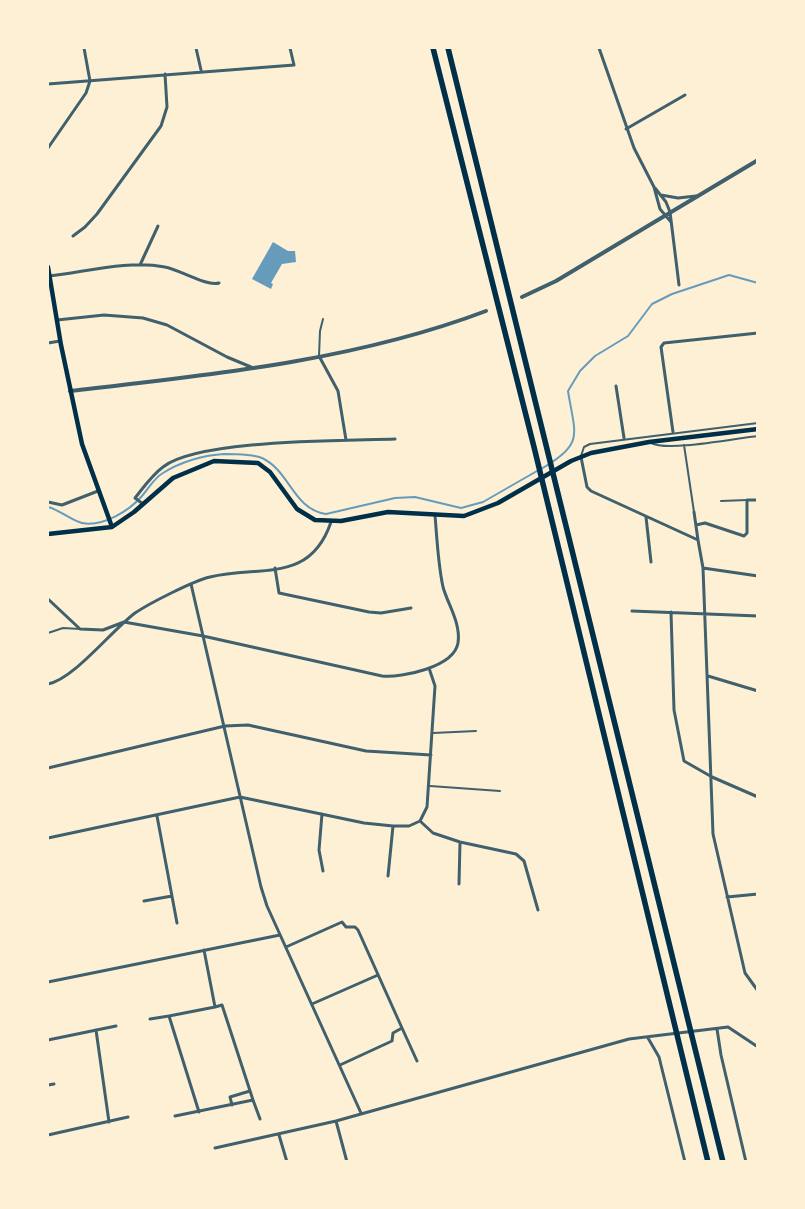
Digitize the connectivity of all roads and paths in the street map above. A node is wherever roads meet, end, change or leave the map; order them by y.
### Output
1 (84, 48) edge
2 (196, 48) edge
3 (290, 48) edge
4 (433, 48) edge
5 (448, 48) edge
6 (599, 48) edge
7 (201, 70) junction
8 (164, 74) junction
9 (90, 81) junction
10 (48, 84) edge
11 (686, 94) dead end
12 (626, 129) junction
13 (48, 148) edge
14 (758, 160) edge
15 (654, 186) junction
16 (661, 195) junction
17 (696, 196) junction
18 (670, 212) junction
19 (664, 216) junction
20 (670, 222) junction
21 (158, 226) dead end
22 (73, 236) dead end
23 (140, 265) junction
24 (48, 267) edge
25 (49, 276) junction
26 (219, 283) dead end
27 (679, 285) dead end
28 (522, 297) dead end
29 (486, 311) dead end
30 (323, 319) dead end
31 (57, 320) junction
32 (758, 333) edge
33 (60, 342) junction
34 (48, 343) edge
35 (319, 356) junction
36 (252, 367) junction
37 (616, 386) dead end
38 (70, 391) junction
39 (758, 423) edge
40 (758, 429) edge
41 (673, 432) junction
42 (758, 436) edge
43 (624, 438) junction
44 (395, 439) dead end
45 (346, 440) junction
46 (649, 442) junction
47 (684, 445) junction
48 (581, 457) junction
49 (98, 491) junction
50 (747, 500) junction
51 (758, 500) edge
52 (721, 501) dead end
53 (48, 502) edge
54 (140, 502) junction
55 (694, 512) joint
56 (435, 515) junction
57 (646, 517) junction
58 (331, 522) junction
59 (111, 524) junction
60 (696, 525) junction
61 (48, 534) edge
62 (698, 540) junction
63 (651, 562) dead end
64 (275, 568) junction
65 (703, 568) junction
66 (758, 576) edge
67 (192, 584) junction
68 (48, 599) edge
69 (411, 608) dead end
70 (632, 611) dead end
71 (671, 612) junction
72 (704, 613) junction
73 (758, 616) edge
74 (124, 622) junction
75 (80, 629) junction
76 (48, 633) edge
77 (203, 636) junction
78 (429, 668) junction
79 (708, 676) junction
80 (48, 684) edge
81 (758, 691) edge
82 (224, 726) junction
83 (476, 731) dead end
84 (433, 732) junction
85 (431, 755) junction
86 (48, 768) edge
87 (712, 777) junction
88 (430, 786) junction
89 (500, 792) dead end
90 (240, 797) junction
91 (758, 797) edge
92 (322, 814) junction
93 (157, 816) junction
94 (420, 821) junction
95 (393, 826) junction
96 (48, 838) edge
97 (460, 842) junction
98 (323, 871) dead end
99 (388, 876) dead end
100 (459, 884) dead end
101 (758, 894) edge
102 (172, 896) junction
103 (727, 897) junction
104 (144, 901) dead end
105 (538, 910) dead end
106 (177, 923) dead end
107 (280, 935) junction
108 (286, 947) junction
109 (204, 950) junction
110 (378, 975) junction
111 (48, 982) edge
112 (758, 991) edge
113 (312, 1004) junction
114 (215, 1006) junction
115 (169, 1016) junction
116 (150, 1019) dead end
117 (116, 1026) dead end
118 (402, 1028) junction
119 (717, 1028) junction
120 (96, 1030) junction
121 (648, 1038) junction
122 (48, 1040) edge
123 (758, 1040) edge
124 (756, 1046) edge
125 (417, 1062) dead end
126 (340, 1065) junction
127 (54, 1084) dead end
128 (48, 1085) edge
129 (250, 1091) junction
130 (253, 1100) junction
131 (232, 1105) junction
132 (199, 1112) junction
133 (361, 1113) junction
134 (175, 1116) dead end
135 (128, 1117) dead end
136 (260, 1119) dead end
137 (336, 1121) junction
138 (109, 1122) junction
139 (48, 1135) edge
140 (279, 1135) junction
141 (215, 1148) dead end
142 (287, 1162) edge
143 (347, 1162) edge
144 (685, 1162) edge
145 (708, 1162) edge
146 (723, 1162) edge
147 (746, 1162) edge

1 - 9 street
2 - 7 street
3 - 7 street
4 - 145 highway
5 - 146 highway
6 - 12 street
7 - 8 street
8 - 9 street
8 - 22 street
9 - 10 street
9 - 13 street
11 - 12 street
12 - 15 street
14 - 17 street
15 - 16 street
15 - 19 street
16 - 17 street
16 - 18 street
17 - 18 street
18 - 19 street
18 - 20 street
19 - 20 street
19 - 28 street
20 - 27 street
21 - 23 street
23 - 25 street
23 - 26 street
24 - 25 main road
25 - 31 main road
29 - 35 street
30 - 35 lane
31 - 33 main road
31 - 36 street
32 - 41 street
33 - 34 street
33 - 38 main road
35 - 36 street
35 - 45 street
36 - 38 street
37 - 43 street
38 - 49 main road
39 - 41 lane
40 - 46 main road
41 - 43 lane
42 - 47 lane
43 - 48 lane
44 - 45 street
45 - 54 street
46 - 47 lane
46 - 48 main road
47 - 55 lane
48 - 56 main road
48 - 57 street
49 - 53 street
49 - 59 main road
50 - 51 street
50 - 52 lane
50 - 60 street
54 - 58 main road
54 - 59 main road
55 - 60 street
56 - 58 main road
56 - 78 street
57 - 62 street
57 - 63 street
58 - 64 street
59 - 61 main road
60 - 62 street
62 - 65 street
64 - 67 street
64 - 69 street
65 - 66 street
65 - 72 street
67 - 74 street
67 - 77 street
68 - 75 street
70 - 71 street
71 - 72 street
71 - 87 street
72 - 73 street
72 - 79 street
74 - 75 street
74 - 77 street
74 - 80 street
75 - 76 lane
77 - 78 street
77 - 82 street
78 - 84 street
79 - 81 street
79 - 87 street
82 - 85 street
82 - 86 street
82 - 90 street
83 - 84 lane
84 - 85 street
85 - 88 street
87 - 91 street
87 - 103 street
88 - 89 lane
88 - 94 street
90 - 92 street
90 - 93 street
90 - 107 street
92 - 95 street
92 - 98 street
93 - 96 street
93 - 102 street
94 - 95 street
94 - 97 street
95 - 99 street
97 - 100 street
97 - 105 street
101 - 103 street
102 - 104 street
102 - 106 street
103 - 112 street
107 - 108 street
107 - 109 street
108 - 110 street
108 - 113 street
109 - 111 street
109 - 114 street
110 - 113 street
110 - 118 street
113 - 126 street
114 - 115 street
114 - 129 street
115 - 116 street
115 - 132 street
117 - 120 street
118 - 125 street
118 - 126 street
119 - 121 street
119 - 124 street
119 - 147 street
120 - 122 street
120 - 138 street
121 - 133 street
121 - 144 street
123 - 124 street
126 - 133 street
127 - 128 street
129 - 130 street
129 - 131 street
130 - 131 street
130 - 136 street
131 - 132 street
132 - 134 street
133 - 137 street
135 - 138 street
137 - 140 street
137 - 143 street
138 - 139 street
140 - 141 street
140 - 142 street

